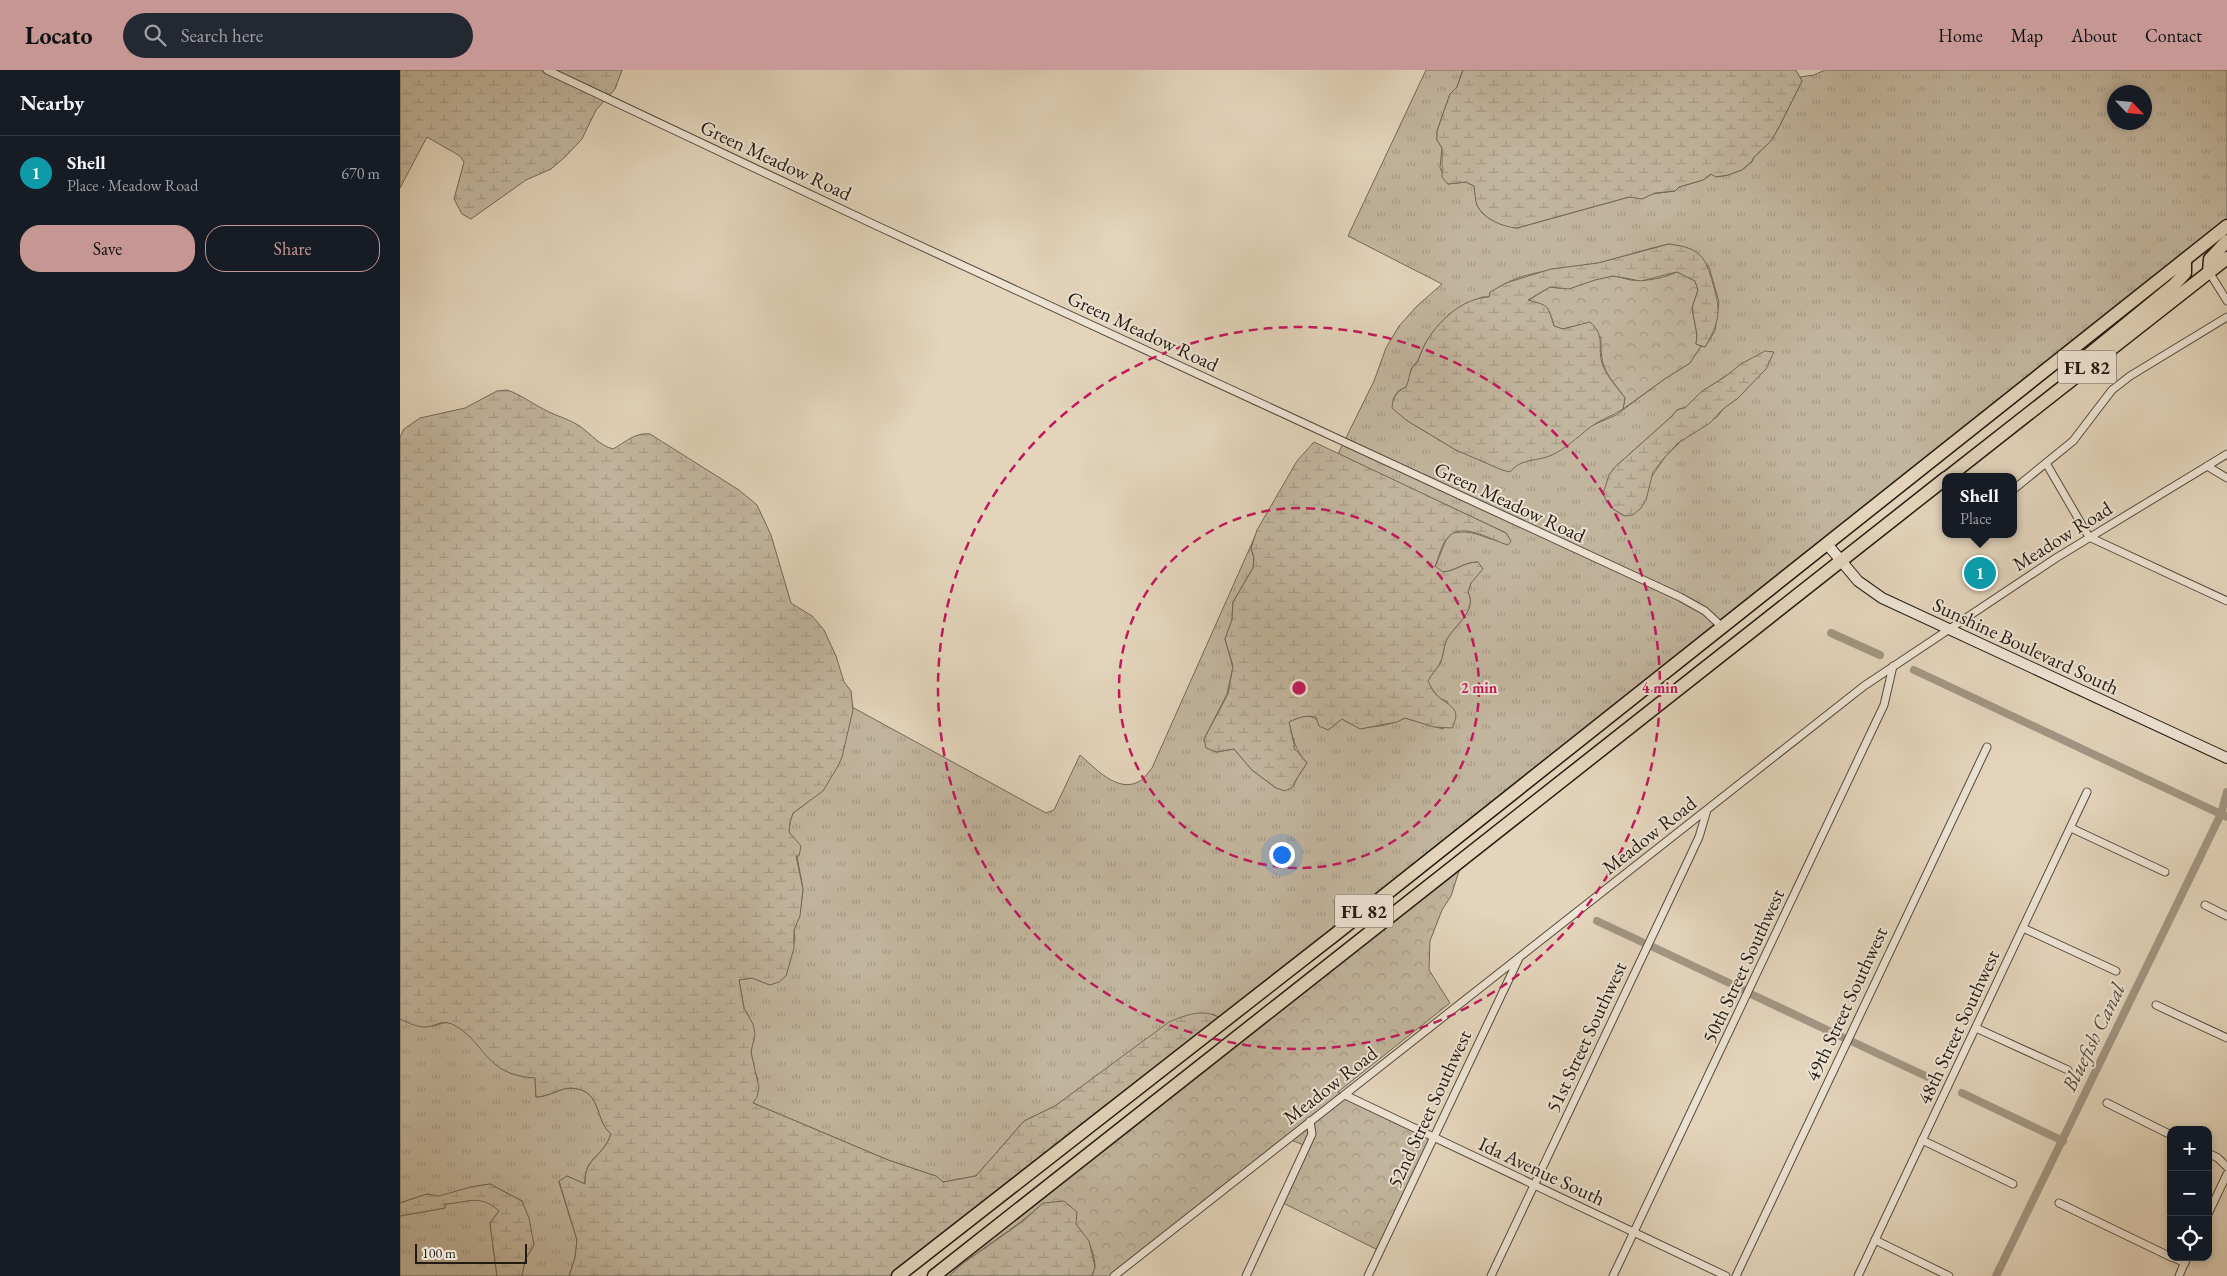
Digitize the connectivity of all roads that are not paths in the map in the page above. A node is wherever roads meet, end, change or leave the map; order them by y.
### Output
1 (548, 70) edge
2 (2227, 226) edge
3 (2227, 241) edge
4 (2227, 258) edge
5 (2185, 260) junction
6 (2209, 272) junction
7 (2227, 300) edge
8 (2227, 317) edge
9 (2074, 377) junction
10 (2227, 454) edge
11 (2046, 463) junction
12 (2207, 466) junction
13 (1952, 473) edge
14 (2227, 478) edge
15 (1942, 481) edge
16 (2017, 487) edge
17 (2089, 537) junction
18 (1827, 544) junction
19 (1841, 562) junction
20 (2227, 601) edge
21 (1722, 626) junction
22 (1949, 629) junction
23 (1894, 666) junction
24 (1986, 747) dead end
25 (2227, 758) edge
26 (2087, 792) dead end
27 (1707, 810) junction
28 (2071, 828) junction
29 (2165, 872) dead end
30 (2205, 905) dead end
31 (2227, 916) edge
32 (2023, 928) junction
33 (1520, 957) junction
34 (2116, 971) dead end
35 (2156, 1005) dead end
36 (1976, 1028) junction
37 (2227, 1038) edge
38 (2068, 1070) dead end
39 (1345, 1095) junction
40 (2107, 1103) dead end
41 (1310, 1121) junction
42 (2167, 1133) edge
43 (1434, 1138) junction
44 (1922, 1140) junction
45 (2212, 1155) edge
46 (2227, 1167) edge
47 (2227, 1174) edge
48 (2013, 1184) dead end
49 (1534, 1186) junction
50 (996, 1199) junction
51 (2059, 1204) dead end
52 (2212, 1206) edge
53 (1010, 1216) junction
54 (1634, 1233) junction
55 (1875, 1240) junction
56 (2167, 1255) edge
57 (2186, 1261) edge
58 (898, 1276) edge
59 (934, 1276) edge
60 (1114, 1276) edge
61 (1246, 1276) edge
62 (1368, 1276) edge
63 (1491, 1276) edge
64 (1613, 1276) edge
65 (1726, 1276) edge
66 (1736, 1276) edge
67 (1858, 1276) edge
68 (1949, 1276) edge
69 (2178, 1276) edge

1 - 21 street, Green Meadow Road
2 - 5 highway, FL 82
3 - 6 highway
4 - 6 highway, FL 82
5 - 9 highway
5 - 18 highway, FL 82
6 - 7 street
6 - 9 highway, FL 82
8 - 11 street
9 - 13 highway, FL 82
10 - 12 street, Meadow Road
11 - 16 street
11 - 17 street
12 - 14 street
12 - 17 street, Meadow Road
15 - 19 highway, FL 82
17 - 20 street
17 - 22 street, Meadow Road
18 - 19 street, Sunshine Boulevard South
18 - 21 highway, FL 82
19 - 22 street, Sunshine Boulevard South
19 - 53 highway, FL 82
21 - 50 highway, FL 82
22 - 23 street, Meadow Road
22 - 25 street, Sunshine Boulevard South
23 - 27 street, Meadow Road
23 - 54 street, 50th Street Southwest
24 - 66 street, 49th Street Southwest
26 - 28 street, 48th Street Southwest
27 - 33 street, Meadow Road
27 - 49 street, 51st Street Southwest
28 - 29 street
28 - 32 street, 48th Street Southwest
30 - 31 street
32 - 34 street
32 - 36 street, 48th Street Southwest
33 - 39 street, Meadow Road
33 - 43 street, 52nd Street Southwest
35 - 37 street
36 - 38 street
36 - 44 street, 48th Street Southwest
39 - 41 street, Meadow Road
39 - 43 street, Ida Avenue South
40 - 42 street
41 - 60 street, Meadow Road
41 - 61 street
43 - 49 street, Ida Avenue South
43 - 62 street, 52nd Street Southwest
44 - 48 street
44 - 55 street, 48th Street Southwest
45 - 46 street
47 - 52 street
49 - 54 street, Ida Avenue South
49 - 63 street, 51st Street Southwest
50 - 53 highway
50 - 58 highway, FL 82
51 - 56 street
53 - 59 highway, FL 82
54 - 64 street, 50th Street Southwest
54 - 65 street, Ida Avenue South
55 - 67 street, 48th Street Southwest
55 - 68 street
57 - 69 street

